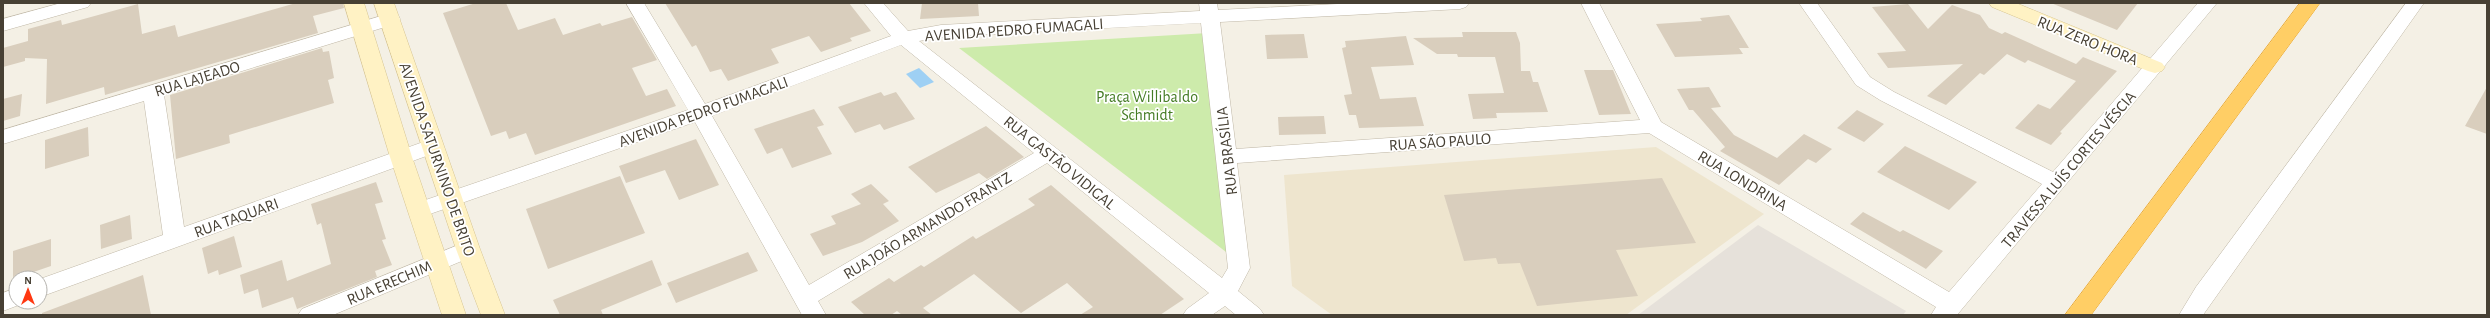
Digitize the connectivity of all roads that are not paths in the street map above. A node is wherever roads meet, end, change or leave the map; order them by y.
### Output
1 (82, 3) edge
2 (354, 3) edge
3 (635, 3) edge
4 (873, 3) edge
5 (1460, 3) edge
6 (1590, 3) edge
7 (1808, 3) edge
8 (1999, 3) edge
9 (2208, 3) edge
10 (2310, 3) edge
11 (2415, 3) edge
12 (1209, 10) edge
13 (387, 11) edge
14 (3, 25) edge
15 (361, 28) junction
16 (904, 38) junction
17 (2155, 67) junction
18 (153, 91) junction
19 (700, 113) junction
20 (1653, 126) junction
21 (3, 137) edge
22 (433, 146) junction
23 (1049, 153) junction
24 (401, 157) junction
25 (1228, 157) junction
26 (2057, 183) junction
27 (451, 198) junction
28 (419, 210) junction
29 (175, 239) junction
30 (468, 249) junction
31 (437, 262) junction
32 (48, 285) edge
33 (1224, 295) junction
34 (810, 306) edge
35 (1947, 310) edge
36 (310, 315) edge
37 (454, 315) edge
38 (493, 315) edge
39 (1195, 315) edge
40 (1252, 315) edge
41 (2077, 315) edge
42 (2191, 315) edge

1 - 14 street
2 - 15 main road, AVENIDA SATURNINO DE BRITO
3 - 19 street
4 - 16 street, RUA GASTÃO VIDIGAL
5 - 12 street, AVENIDA PEDRO FUMAGALI
6 - 20 street
7 - 26 street
8 - 17 main road, RUA ZERO HORA
9 - 17 street, TRAVESSA LUÍS CORTES VÉSCIA
10 - 41 highway
11 - 42 street
12 - 16 street, AVENIDA PEDRO FUMAGALI
12 - 25 street, RUA BRASÍLIA
13 - 15 street, RUA LAJEADO
13 - 22 main road, AVENIDA SATURNINO DE BRITO
15 - 18 street, RUA LAJEADO
15 - 24 main road, AVENIDA SATURNINO DE BRITO
16 - 19 street, AVENIDA PEDRO FUMAGALI
16 - 23 street, RUA GASTÃO VIDIGAL
17 - 26 street, TRAVESSA LUÍS CORTES VÉSCIA
18 - 21 street, RUA LAJEADO
18 - 29 street
19 - 27 street, AVENIDA PEDRO FUMAGALI
19 - 34 street
20 - 25 street, RUA SÃO PAULO
20 - 35 street, RUA LONDRINA
22 - 24 street, RUA TAQUARI
22 - 27 main road, AVENIDA SATURNINO DE BRITO
23 - 33 street, RUA GASTÃO VIDIGAL
23 - 34 street, RUA JOÃO ARMANDO FRANTZ
24 - 28 main road, AVENIDA SATURNINO DE BRITO
24 - 29 street, RUA TAQUARI
25 - 33 street, RUA BRASÍLIA
26 - 35 street, TRAVESSA LUÍS CORTES VÉSCIA
27 - 28 street, AVENIDA PEDRO FUMAGALI
27 - 30 main road, AVENIDA SATURNINO DE BRITO
28 - 31 main road, AVENIDA SATURNINO DE BRITO
29 - 32 street, RUA TAQUARI
30 - 31 street, RUA ERECHIM
30 - 38 main road, AVENIDA SATURNINO DE BRITO
31 - 36 street, RUA ERECHIM
31 - 37 main road, AVENIDA SATURNINO DE BRITO
33 - 39 street
33 - 40 street, RUA GASTÃO VIDIGAL

